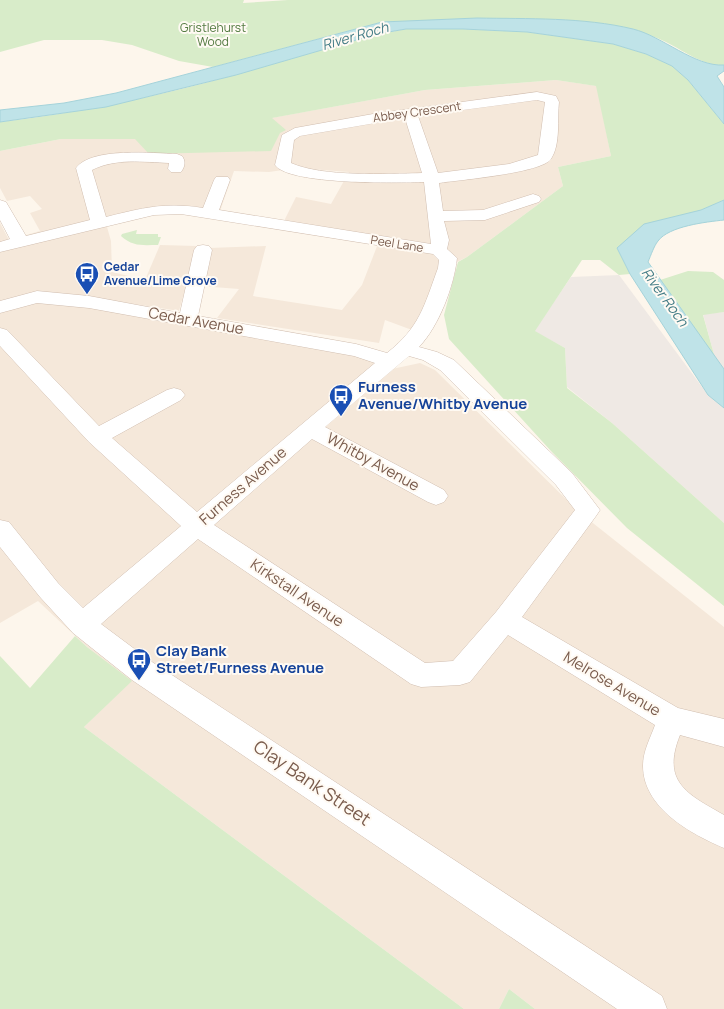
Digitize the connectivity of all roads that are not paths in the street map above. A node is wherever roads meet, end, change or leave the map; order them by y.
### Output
1 (410, 113) junction
2 (176, 169) dead end
3 (431, 178) junction
4 (222, 180) dead end
5 (532, 199) dead end
6 (0, 205) edge
7 (209, 214) junction
8 (435, 216) junction
9 (99, 223) junction
10 (20, 242) junction
11 (0, 247) edge
12 (203, 250) dead end
13 (438, 250) junction
14 (0, 307) edge
15 (188, 319) junction
16 (0, 334) edge
17 (398, 356) junction
18 (174, 395) dead end
19 (310, 428) junction
20 (97, 437) junction
21 (436, 496) dead end
22 (197, 526) junction
23 (0, 529) edge
24 (505, 620) junction
25 (82, 625) junction
26 (672, 720) junction
27 (724, 733) edge
28 (724, 832) edge
29 (649, 1009) edge

1 - 3 street
1 - 3 street, Abbey Crescent
1 - 3 street, Abbey Crescent
2 - 9 street
3 - 8 street
4 - 7 street
5 - 8 street
6 - 10 street
7 - 9 street, Peel Lane
7 - 13 street, Peel Lane
8 - 13 street
9 - 10 street, Peel Lane
10 - 11 street, Peel Lane
12 - 15 street
13 - 17 street, Peel Lane
14 - 15 street, Cedar Avenue
15 - 17 street, Cedar Avenue
16 - 20 street, Kirkstall Avenue
17 - 19 street, Furness Avenue
17 - 24 street, Kirkstall Avenue
18 - 20 street
19 - 21 street, Whitby Avenue
19 - 22 street, Furness Avenue
20 - 22 street, Kirkstall Avenue
22 - 24 street, Kirkstall Avenue
22 - 25 street, Furness Avenue
23 - 25 street, Clay Bank Street
24 - 26 street, Melrose Avenue
25 - 29 street, Clay Bank Street
26 - 27 street, Melrose Avenue
26 - 28 street

